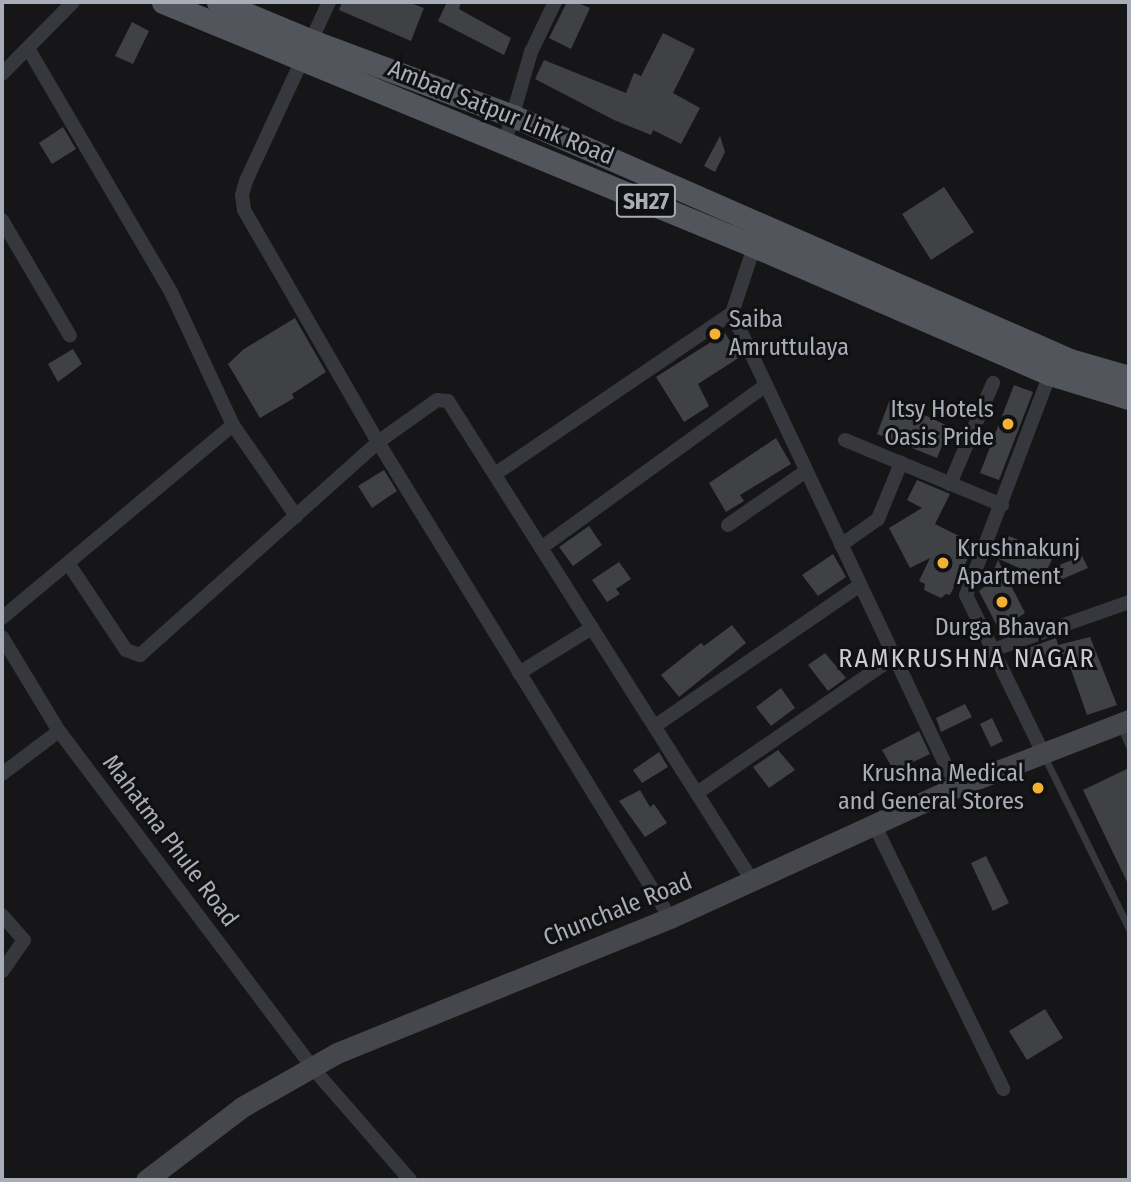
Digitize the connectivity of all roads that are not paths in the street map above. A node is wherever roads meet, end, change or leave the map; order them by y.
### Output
1 (73, 2) edge
2 (163, 2) edge
3 (218, 2) edge
4 (328, 2) edge
5 (555, 2) edge
6 (29, 50) junction
7 (307, 51) junction
8 (2, 74) edge
9 (513, 116) junction
10 (505, 142) junction
11 (2, 220) edge
12 (757, 236) junction
13 (732, 313) junction
14 (70, 336) dead end
15 (1050, 374) junction
16 (1129, 377) edge
17 (993, 383) dead end
18 (766, 385) junction
19 (1129, 398) edge
20 (233, 425) junction
21 (845, 440) dead end
22 (378, 442) junction
23 (901, 463) junction
24 (806, 471) junction
25 (495, 474) junction
26 (950, 484) junction
27 (1002, 505) junction
28 (296, 516) junction
29 (728, 526) dead end
30 (841, 545) junction
31 (541, 548) junction
32 (68, 563) junction
33 (860, 585) junction
34 (1129, 602) edge
35 (2, 618) edge
36 (592, 628) junction
37 (2, 637) edge
38 (993, 650) junction
39 (894, 657) junction
40 (519, 673) junction
41 (1124, 723) edge
42 (655, 726) junction
43 (59, 731) junction
44 (1129, 746) edge
45 (1044, 755) junction
46 (2, 774) edge
47 (956, 787) junction
48 (697, 793) junction
49 (874, 824) junction
50 (753, 883) junction
51 (2, 915) edge
52 (670, 918) junction
53 (1129, 929) edge
54 (2, 971) edge
55 (312, 1066) junction
56 (1003, 1089) dead end
57 (146, 1180) edge
58 (410, 1180) edge

1 - 6 street
2 - 7 main road, Ambad Satpur Link Road / SH27
3 - 7 main road, Ambad Satpur Link Road
4 - 7 street
5 - 9 street
6 - 8 street
6 - 20 street
7 - 9 main road, Ambad Satpur Link Road
7 - 10 main road, Ambad Satpur Link Road / SH27
7 - 22 street
9 - 10 street
9 - 12 main road, Ambad Satpur Link Road
10 - 12 main road, Ambad Satpur Link Road / SH27
11 - 14 street
12 - 13 street
12 - 15 main road, Ambad Satpur Link Road / SH27
12 - 16 main road, Ambad Satpur Link Road
13 - 18 street
13 - 25 street
15 - 19 main road, Ambad Satpur Link Road / SH27
15 - 27 street
17 - 26 street
18 - 24 street
18 - 31 street
20 - 28 street
20 - 32 street
21 - 23 street
22 - 25 street
22 - 28 street
22 - 40 street
23 - 26 street
23 - 30 street
24 - 29 street
24 - 30 street
25 - 31 street
26 - 27 street
27 - 38 street
28 - 32 street
30 - 33 street
31 - 36 street
32 - 35 street
33 - 39 street
33 - 42 street
34 - 38 street
36 - 40 street
36 - 42 street
37 - 43 street, Mahatma Phule Road
38 - 45 street
39 - 47 street
39 - 48 street
40 - 52 street
41 - 44 lane
41 - 45 street, Chunchale Road
42 - 48 street
43 - 46 street
43 - 55 street, Mahatma Phule Road
45 - 47 street, Chunchale Road
45 - 53 lane
47 - 49 street, Chunchale Road
48 - 50 street
49 - 50 street, Chunchale Road
49 - 56 street
50 - 52 street, Chunchale Road
51 - 54 street
52 - 55 street, Chunchale Road
55 - 57 street, Chunchale Road
55 - 58 street, Mahatma Phule Road

